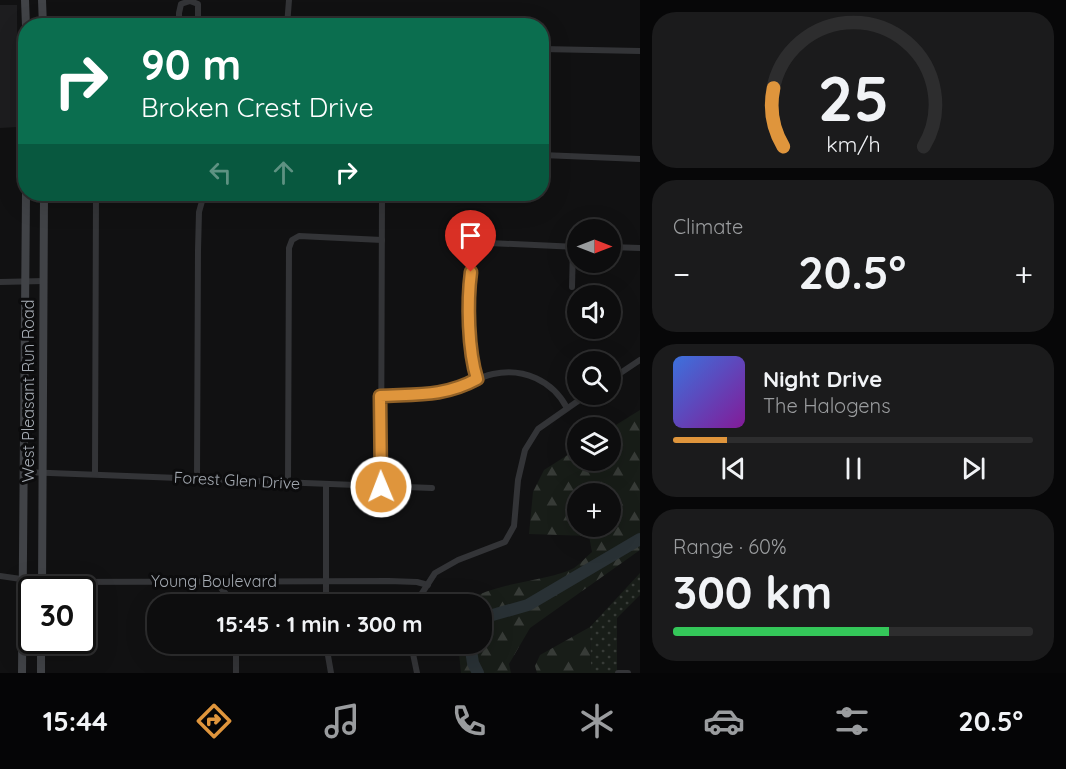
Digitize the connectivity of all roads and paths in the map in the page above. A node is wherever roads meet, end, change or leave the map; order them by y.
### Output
1 (25, 0) edge
2 (42, 0) edge
3 (289, 0) edge
4 (26, 18) edge
5 (43, 18) edge
6 (178, 18) edge
7 (198, 18) edge
8 (288, 18) edge
9 (549, 49) edge
10 (640, 51) edge
11 (549, 155) edge
12 (640, 159) edge
13 (26, 201) edge
14 (44, 201) edge
15 (96, 201) edge
16 (202, 201) edge
17 (382, 201) edge
18 (382, 240) junction
19 (567, 247) edge
20 (621, 248) edge
21 (640, 248) edge
22 (25, 281) junction
23 (44, 281) junction
24 (0, 282) edge
25 (640, 360) edge
26 (621, 373) edge
27 (477, 379) junction
28 (380, 396) junction
29 (572, 405) edge
30 (567, 408) junction
31 (24, 472) junction
32 (43, 473) junction
33 (95, 474) junction
34 (197, 478) junction
35 (288, 483) junction
36 (326, 485) junction
37 (381, 487) junction
38 (432, 488) dead end
39 (0, 576) edge
40 (23, 576) edge
41 (42, 576) edge
42 (18, 578) edge
43 (214, 581) junction
44 (326, 582) junction
45 (96, 584) edge
46 (428, 585) junction
47 (226, 594) edge
48 (326, 594) edge
49 (422, 594) edge
50 (22, 654) edge
51 (41, 654) edge
52 (236, 654) edge
53 (328, 654) edge
54 (413, 654) edge
55 (22, 673) edge
56 (41, 673) edge
57 (236, 673) edge
58 (331, 673) edge
59 (417, 673) edge
60 (618, 673) edge
61 (628, 673) edge

1 - 4 main road
2 - 5 main road
3 - 8 street
6 - 7 street
9 - 10 street
11 - 12 street
13 - 22 main road, West Pleasant Run Road
14 - 23 main road, West Pleasant Run Road
15 - 33 street
16 - 34 street
17 - 18 street
18 - 28 street
18 - 35 street
19 - 27 street
20 - 21 street
22 - 23 street
22 - 24 street
22 - 31 main road, West Pleasant Run Road
23 - 32 main road, West Pleasant Run Road
25 - 26 street
27 - 28 street
27 - 30 street
28 - 37 street
29 - 30 street
30 - 46 street
31 - 32 street, Forest Glen Drive
31 - 40 main road, West Pleasant Run Road
32 - 33 street, Forest Glen Drive
32 - 41 main road, West Pleasant Run Road
33 - 34 street, Forest Glen Drive
34 - 35 street, Forest Glen Drive
35 - 36 street, Forest Glen Drive
36 - 37 street, Forest Glen Drive
36 - 44 street
37 - 38 street, Forest Glen Drive
39 - 42 street, Young Boulevard
43 - 44 street, Young Boulevard
43 - 45 street, Young Boulevard
43 - 47 street
44 - 46 street, Young Boulevard
44 - 48 street
46 - 49 street
50 - 55 main road, West Pleasant Run Road
51 - 56 main road
52 - 57 street
53 - 58 street
54 - 59 street
60 - 61 street

